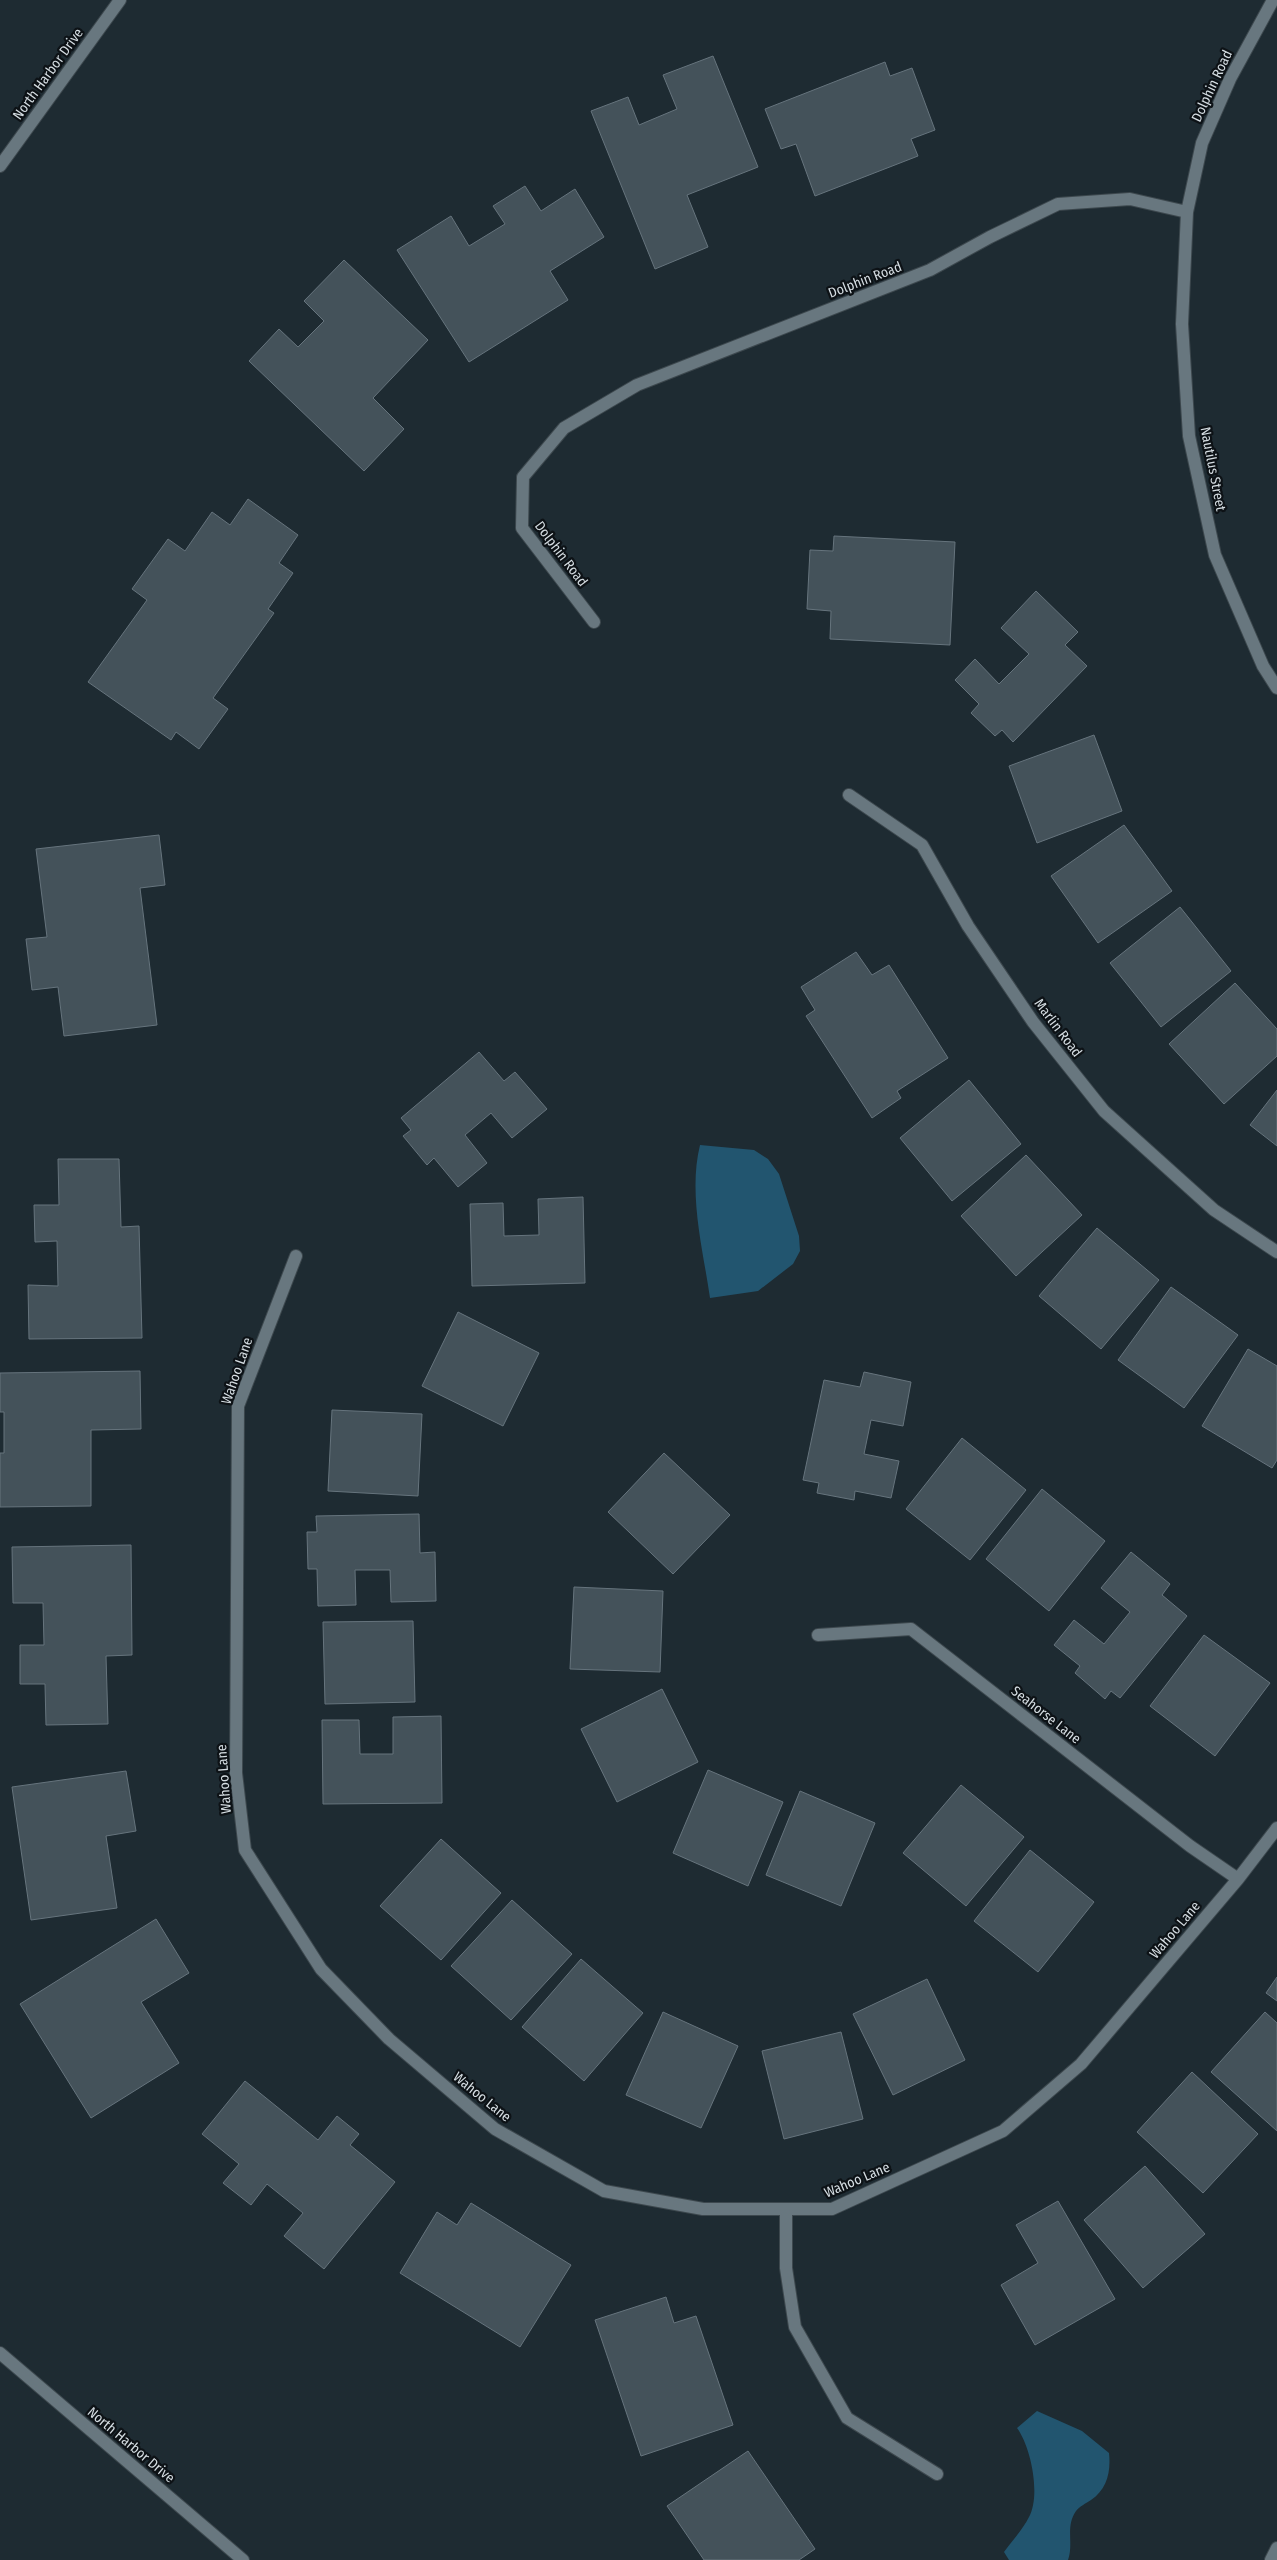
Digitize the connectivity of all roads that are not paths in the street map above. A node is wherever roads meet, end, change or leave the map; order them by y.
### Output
1 (120, 0) edge
2 (1273, 0) edge
3 (0, 166) edge
4 (1187, 212) junction
5 (594, 622) dead end
6 (1277, 688) edge
7 (849, 795) dead end
8 (1277, 1252) edge
9 (296, 1256) dead end
10 (818, 1635) dead end
11 (1277, 1828) edge
12 (1238, 1879) junction
13 (786, 2209) junction
14 (0, 2353) edge
15 (937, 2474) dead end
16 (1277, 2548) edge
17 (243, 2560) edge
18 (1271, 2560) edge

1 - 3 street, North Harbor Drive
2 - 4 street, Dolphin Road
4 - 5 street, Dolphin Road
4 - 6 street, Nautilus Street
7 - 8 street, Marlin Road
9 - 13 street, Wahoo Lane
10 - 12 street, Seahorse Lane
11 - 12 street, Wahoo Lane
12 - 13 street, Wahoo Lane
13 - 15 street
14 - 17 street, North Harbor Drive
16 - 18 street

